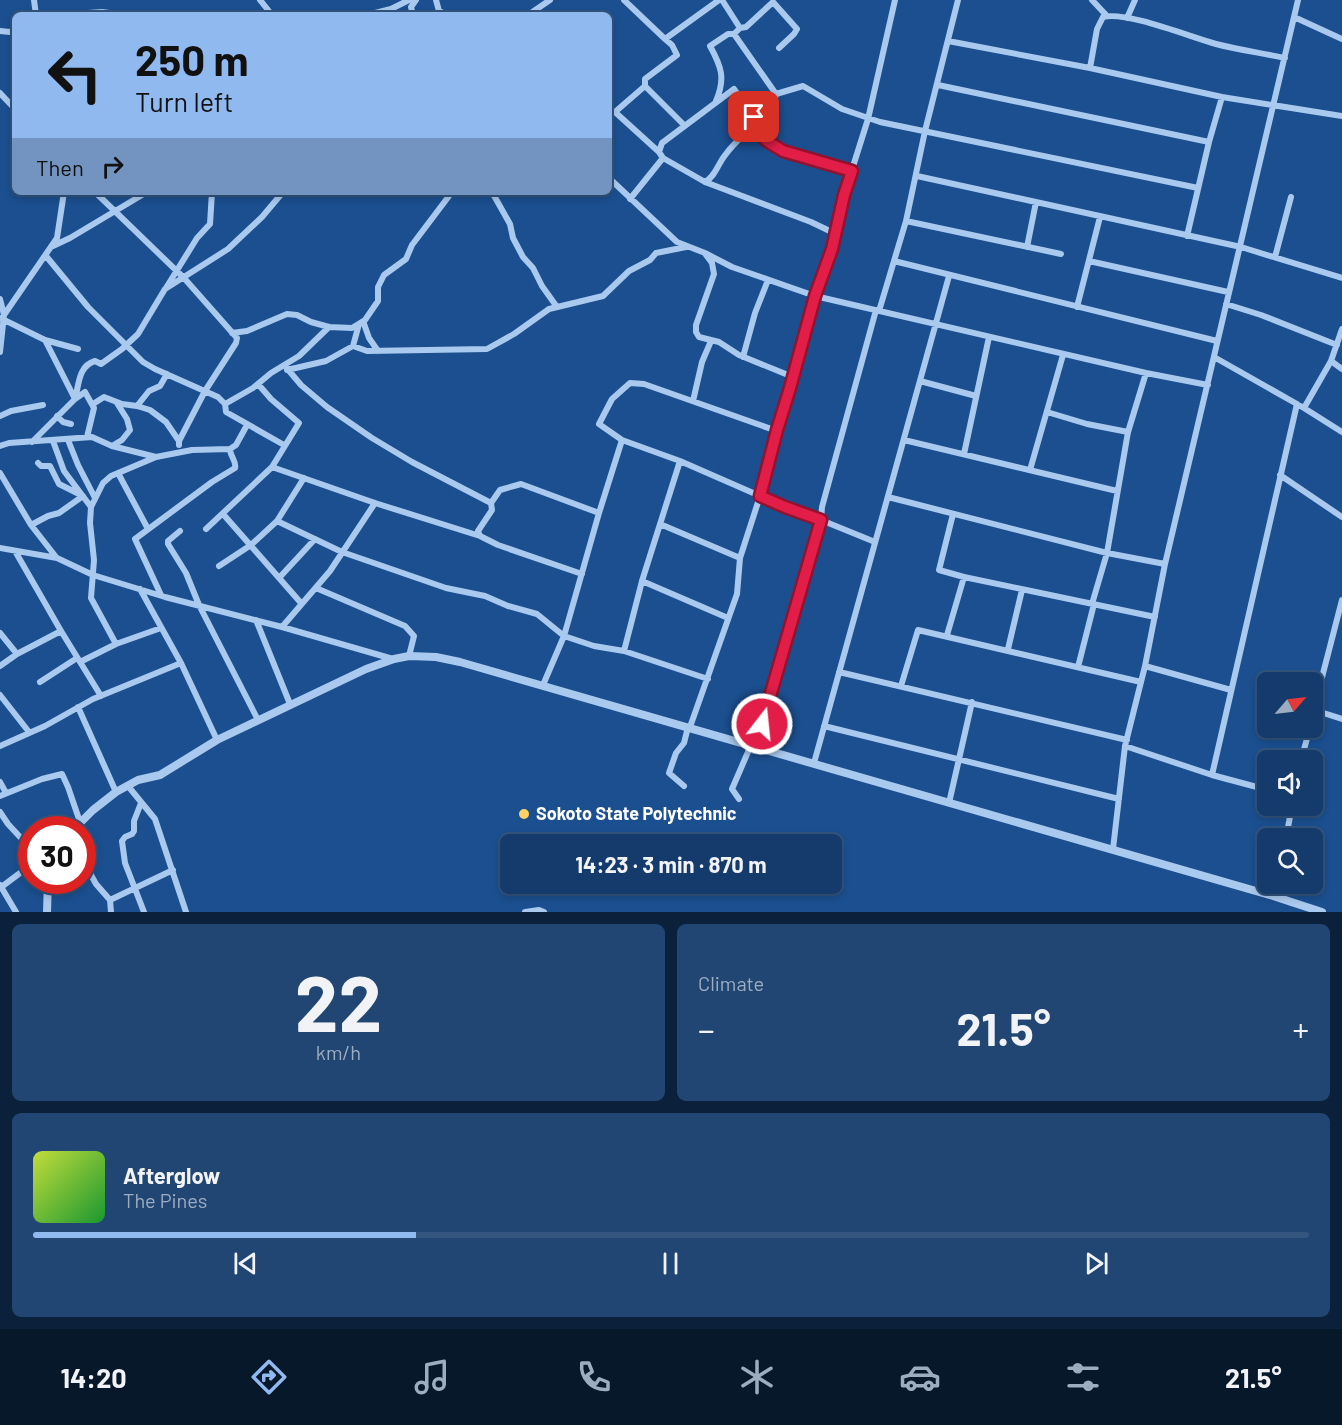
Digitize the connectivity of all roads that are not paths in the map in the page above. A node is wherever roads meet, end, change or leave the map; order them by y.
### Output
1 (260, 0) edge
2 (416, 0) edge
3 (550, 0) edge
4 (624, 0) edge
5 (721, 0) edge
6 (895, 0) edge
7 (958, 0) edge
8 (1092, 0) edge
9 (1135, 0) edge
10 (1298, 0) edge
11 (410, 4) edge
12 (270, 12) edge
13 (379, 12) edge
14 (532, 12) edge
15 (1107, 16) junction
16 (1294, 17) junction
17 (1127, 18) junction
18 (740, 28) junction
19 (734, 34) junction
20 (664, 39) junction
21 (1342, 39) edge
22 (948, 41) junction
23 (778, 48) dead end
24 (1285, 58) junction
25 (1090, 68) junction
26 (938, 85) junction
27 (645, 86) junction
28 (0, 93) edge
29 (776, 93) junction
30 (1222, 97) junction
31 (716, 101) junction
32 (1275, 104) junction
33 (12, 106) edge
34 (612, 109) edge
35 (615, 112) junction
36 (1342, 114) edge
37 (868, 118) junction
38 (753, 121) junction
39 (685, 126) junction
40 (925, 131) junction
41 (1209, 142) junction
42 (661, 155) junction
43 (852, 171) junction
44 (917, 176) junction
45 (612, 181) edge
46 (705, 182) junction
47 (1198, 188) junction
48 (64, 195) edge
49 (98, 195) edge
50 (142, 195) edge
51 (212, 195) edge
52 (281, 195) edge
53 (446, 195) edge
54 (450, 195) edge
55 (494, 195) edge
56 (1291, 197) dead end
57 (630, 199) junction
58 (1036, 202) junction
59 (444, 204) junction
60 (114, 210) junction
61 (1100, 217) junction
62 (906, 221) junction
63 (836, 234) junction
64 (1187, 236) junction
65 (53, 246) junction
66 (688, 247) junction
67 (1027, 247) junction
68 (1240, 247) junction
69 (705, 253) junction
70 (1060, 254) dead end
71 (46, 256) junction
72 (1275, 257) junction
73 (894, 261) junction
74 (1089, 261) junction
75 (176, 271) junction
76 (950, 276) junction
77 (184, 278) junction
78 (1342, 278) edge
79 (768, 280) junction
80 (165, 290) junction
81 (1228, 292) junction
82 (815, 296) junction
83 (0, 299) edge
84 (1226, 304) junction
85 (1077, 307) junction
86 (557, 308) junction
87 (878, 310) junction
88 (3, 318) edge
89 (361, 322) junction
90 (936, 325) junction
91 (329, 327) junction
92 (1342, 329) edge
93 (232, 333) junction
94 (989, 337) junction
95 (45, 340) junction
96 (711, 341) junction
97 (1217, 341) junction
98 (127, 345) junction
99 (1336, 345) junction
100 (353, 346) junction
101 (78, 349) dead end
102 (378, 351) junction
103 (0, 352) edge
104 (1063, 355) junction
105 (743, 357) junction
106 (1214, 357) junction
107 (1330, 362) junction
108 (286, 368) junction
109 (1342, 369) edge
110 (1146, 373) junction
111 (167, 374) junction
112 (793, 377) junction
113 (920, 381) junction
114 (258, 384) junction
115 (1208, 385) junction
116 (206, 391) junction
117 (976, 396) junction
118 (75, 399) junction
119 (693, 401) junction
120 (117, 402) junction
121 (93, 404) junction
122 (225, 404) junction
123 (43, 405) dead end
124 (137, 406) junction
125 (1301, 406) junction
126 (1047, 412) junction
127 (0, 416) edge
128 (57, 416) junction
129 (71, 423) dead end
130 (247, 425) junction
131 (777, 430) junction
132 (1128, 432) junction
133 (1342, 432) edge
134 (87, 437) junction
135 (68, 440) junction
136 (622, 440) junction
137 (904, 440) junction
138 (53, 441) junction
139 (179, 441) junction
140 (32, 442) junction
141 (284, 445) junction
142 (0, 446) edge
143 (112, 446) junction
144 (230, 449) junction
145 (179, 451) junction
146 (964, 454) junction
147 (156, 457) junction
148 (680, 461) junction
149 (38, 463) dead end
150 (272, 466) junction
151 (1030, 470) junction
152 (0, 473) edge
153 (118, 473) junction
154 (1280, 476) junction
155 (304, 478) junction
156 (1117, 491) junction
157 (83, 496) junction
158 (760, 496) junction
159 (888, 497) junction
160 (95, 498) junction
161 (375, 503) junction
162 (491, 503) junction
163 (91, 507) junction
164 (599, 513) junction
165 (223, 514) junction
166 (953, 514) junction
167 (1342, 517) edge
168 (821, 520) junction
169 (276, 521) junction
170 (660, 524) junction
171 (32, 525) junction
172 (148, 529) junction
173 (206, 529) dead end
174 (180, 531) dead end
175 (480, 536) junction
176 (315, 539) junction
177 (875, 542) junction
178 (251, 545) junction
179 (0, 548) edge
180 (15, 550) junction
181 (342, 552) junction
182 (1107, 553) junction
183 (57, 558) junction
184 (740, 558) junction
185 (1165, 564) junction
186 (219, 567) dead end
187 (582, 574) junction
188 (93, 575) junction
189 (963, 577) junction
190 (279, 579) junction
191 (642, 581) junction
192 (316, 588) junction
193 (140, 589) junction
194 (1022, 590) junction
195 (161, 595) junction
196 (1342, 600) edge
197 (301, 603) junction
198 (1093, 604) junction
199 (199, 605) junction
200 (1155, 617) junction
201 (728, 618) junction
202 (256, 620) junction
203 (282, 627) junction
204 (161, 628) junction
205 (61, 631) junction
206 (0, 633) edge
207 (947, 635) junction
208 (564, 636) junction
209 (116, 644) junction
210 (1008, 649) junction
211 (624, 651) junction
212 (17, 654) junction
213 (409, 656) junction
214 (393, 659) junction
215 (78, 660) junction
216 (181, 663) junction
217 (0, 666) edge
218 (1145, 666) junction
219 (1078, 667) junction
220 (839, 672) junction
221 (1323, 674) edge
222 (708, 679) junction
223 (40, 682) dead end
224 (1141, 682) junction
225 (543, 685) junction
226 (902, 686) junction
227 (1231, 690) junction
228 (0, 695) edge
229 (101, 696) junction
230 (972, 702) junction
231 (290, 704) junction
232 (78, 707) junction
233 (1323, 715) edge
234 (1342, 719) edge
235 (258, 720) junction
236 (824, 726) junction
237 (689, 727) junction
238 (29, 732) junction
239 (217, 740) junction
240 (1126, 743) junction
241 (0, 746) edge
242 (753, 746) junction
243 (958, 760) junction
244 (814, 763) junction
245 (1212, 774) junction
246 (0, 782) edge
247 (128, 786) junction
248 (684, 786) dead end
249 (1257, 787) edge
250 (116, 792) junction
251 (3, 794) edge
252 (739, 798) dead end
253 (1119, 799) junction
254 (141, 802) junction
255 (949, 803) junction
256 (0, 812) edge
257 (78, 816) edge
258 (87, 816) edge
259 (18, 835) edge
260 (1113, 849) junction
261 (173, 870) junction
262 (18, 874) edge
263 (96, 884) edge
264 (1, 887) edge
265 (134, 888) junction
266 (48, 894) edge
267 (1273, 896) joint
268 (110, 900) junction
269 (16, 912) edge
270 (47, 912) edge
271 (111, 912) edge
272 (144, 912) edge
273 (186, 912) edge
274 (525, 912) edge
275 (544, 912) edge
276 (1322, 912) edge

1 - 12 street
2 - 11 street
3 - 14 street
4 - 20 street
5 - 18 street
5 - 20 street
6 - 37 street
7 - 22 street
8 - 15 street
9 - 17 street
10 - 16 street
11 - 13 street
15 - 17 street
15 - 25 street
16 - 21 street
16 - 24 street
17 - 24 street
18 - 19 street
18 - 23 street
19 - 29 street
19 - 31 street
20 - 27 street
22 - 25 street
22 - 26 street
24 - 32 street
25 - 30 street
26 - 40 street
26 - 41 street
27 - 35 street
27 - 39 street
28 - 33 street
29 - 37 street
29 - 38 street
30 - 32 street
30 - 41 street
31 - 38 street
31 - 39 street
32 - 36 street
32 - 68 street
34 - 35 street
35 - 42 street
37 - 40 street
37 - 43 street
38 - 43 street
38 - 46 street
39 - 42 street
40 - 44 street
40 - 47 street
41 - 47 street
42 - 46 street
42 - 57 street
43 - 63 street
44 - 58 street
44 - 62 street
45 - 57 street
46 - 63 street
47 - 64 street
48 - 65 street
49 - 60 street
50 - 60 street
51 - 75 street
52 - 77 street
53 - 59 street
54 - 59 street
55 - 86 street
56 - 72 street
57 - 66 street
58 - 61 street
58 - 67 street
59 - 89 street
60 - 65 street
60 - 75 street
61 - 64 street
61 - 74 street
62 - 67 street
62 - 73 street
63 - 82 street
64 - 68 street
65 - 71 street
66 - 69 street
66 - 86 street
67 - 70 street
68 - 72 street
68 - 81 street
69 - 79 street
69 - 96 street
71 - 88 street
71 - 98 street
72 - 78 street
73 - 76 street
73 - 87 street
74 - 81 street
74 - 85 street
75 - 77 street
75 - 80 street
76 - 85 street
76 - 90 street
77 - 80 street
77 - 93 street
79 - 82 street
79 - 105 street
80 - 98 street
81 - 84 street
82 - 87 street
82 - 112 street
83 - 88 street
84 - 97 street
84 - 99 street
85 - 97 street
86 - 102 street
87 - 90 street
87 - 168 street
88 - 95 street
88 - 103 street
89 - 91 street
89 - 100 street
89 - 102 street
90 - 94 street
90 - 113 street
91 - 93 street
91 - 108 street
92 - 99 street
93 - 116 street
94 - 104 street
94 - 117 street
95 - 101 street
95 - 118 street
96 - 105 street
96 - 119 street
97 - 106 street
98 - 111 street
98 - 118 street
99 - 107 street
100 - 102 street
100 - 108 street
104 - 110 street
104 - 126 street
105 - 112 street
106 - 115 street
106 - 125 street
107 - 109 street
107 - 125 street
108 - 114 street
108 - 162 street
110 - 115 street
110 - 132 street
111 - 116 street
111 - 124 street
112 - 131 street
113 - 117 street
113 - 137 street
114 - 122 street
114 - 141 street
115 - 185 street
116 - 122 street
116 - 139 street
117 - 146 street
118 - 121 street
118 - 128 street
119 - 131 street
119 - 136 street
120 - 121 street
120 - 124 street
120 - 143 street
121 - 134 street
122 - 130 street
123 - 127 street
124 - 139 street
125 - 133 street
125 - 154 street
126 - 132 street
126 - 151 street
128 - 129 street
128 - 140 street
130 - 141 street
130 - 144 street
131 - 158 street
132 - 156 street
134 - 135 street
134 - 143 street
135 - 138 street
135 - 160 street
136 - 148 street
136 - 164 street
137 - 146 street
137 - 159 street
138 - 140 street
138 - 157 street
139 - 145 street
140 - 142 street
141 - 150 street
143 - 147 street
144 - 145 street
144 - 172 street
145 - 147 street
146 - 151 street
147 - 153 street
148 - 158 street
148 - 170 street
149 - 157 street
150 - 155 street
150 - 165 street
151 - 156 street
152 - 171 street
153 - 160 street
153 - 172 street
154 - 167 street
154 - 227 street
155 - 161 street
155 - 169 street
156 - 182 street
157 - 163 street
157 - 171 street
158 - 168 street
158 - 184 street
159 - 166 street
159 - 177 street
160 - 163 street
161 - 175 street
161 - 181 street
162 - 164 street
162 - 175 street
163 - 188 street
164 - 187 street
165 - 173 street
165 - 178 street
166 - 182 street
166 - 189 street
168 - 177 street
168 - 242 street
169 - 176 street
169 - 178 street
170 - 184 street
170 - 191 street
171 - 183 street
172 - 195 street
174 - 199 street
175 - 187 street
176 - 181 street
176 - 190 street
177 - 220 street
178 - 186 street
178 - 190 street
179 - 180 street
180 - 183 street
180 - 205 street
181 - 192 street
181 - 208 street
182 - 185 street
182 - 198 street
183 - 188 street
184 - 201 street
185 - 200 street
187 - 208 street
188 - 193 street
188 - 209 street
189 - 194 street
189 - 207 street
190 - 197 street
191 - 201 street
191 - 211 street
192 - 197 street
192 - 213 street
193 - 195 street
193 - 204 street
194 - 198 street
194 - 210 street
195 - 199 street
196 - 221 street
197 - 203 street
198 - 200 street
198 - 219 street
199 - 202 street
199 - 235 street
200 - 218 street
201 - 222 street
202 - 203 street
202 - 231 street
203 - 214 street
204 - 209 street
204 - 216 street
205 - 212 street
205 - 215 street
206 - 212 street
207 - 210 street
207 - 226 street
208 - 211 street
208 - 225 street
209 - 215 street
210 - 219 street
211 - 222 street
212 - 217 street
213 - 214 street
213 - 225 street
214 - 231 street
215 - 223 street
215 - 229 street
216 - 229 street
216 - 239 street
218 - 224 street
218 - 227 street
219 - 224 street
220 - 226 street
220 - 236 street
222 - 237 street
224 - 240 street
225 - 237 street
226 - 230 street
227 - 245 street
228 - 238 street
229 - 232 street
230 - 240 street
230 - 243 street
231 - 235 street
232 - 238 street
232 - 250 street
233 - 234 street
235 - 239 street
236 - 243 street
236 - 244 street
237 - 242 street
237 - 248 street
238 - 241 street
239 - 247 street
240 - 245 street
240 - 253 street
242 - 244 street
242 - 252 street
243 - 253 street
243 - 255 street
244 - 255 street
245 - 249 street
246 - 251 street
247 - 250 street
247 - 254 street
250 - 258 street
251 - 257 street
253 - 260 street
254 - 261 street
254 - 265 street
255 - 260 street
256 - 259 street
260 - 267 street
261 - 265 street
261 - 273 street
262 - 264 street
263 - 268 street
264 - 269 street
265 - 268 street
265 - 272 street
266 - 270 street
267 - 276 street
268 - 271 street
274 - 275 street

